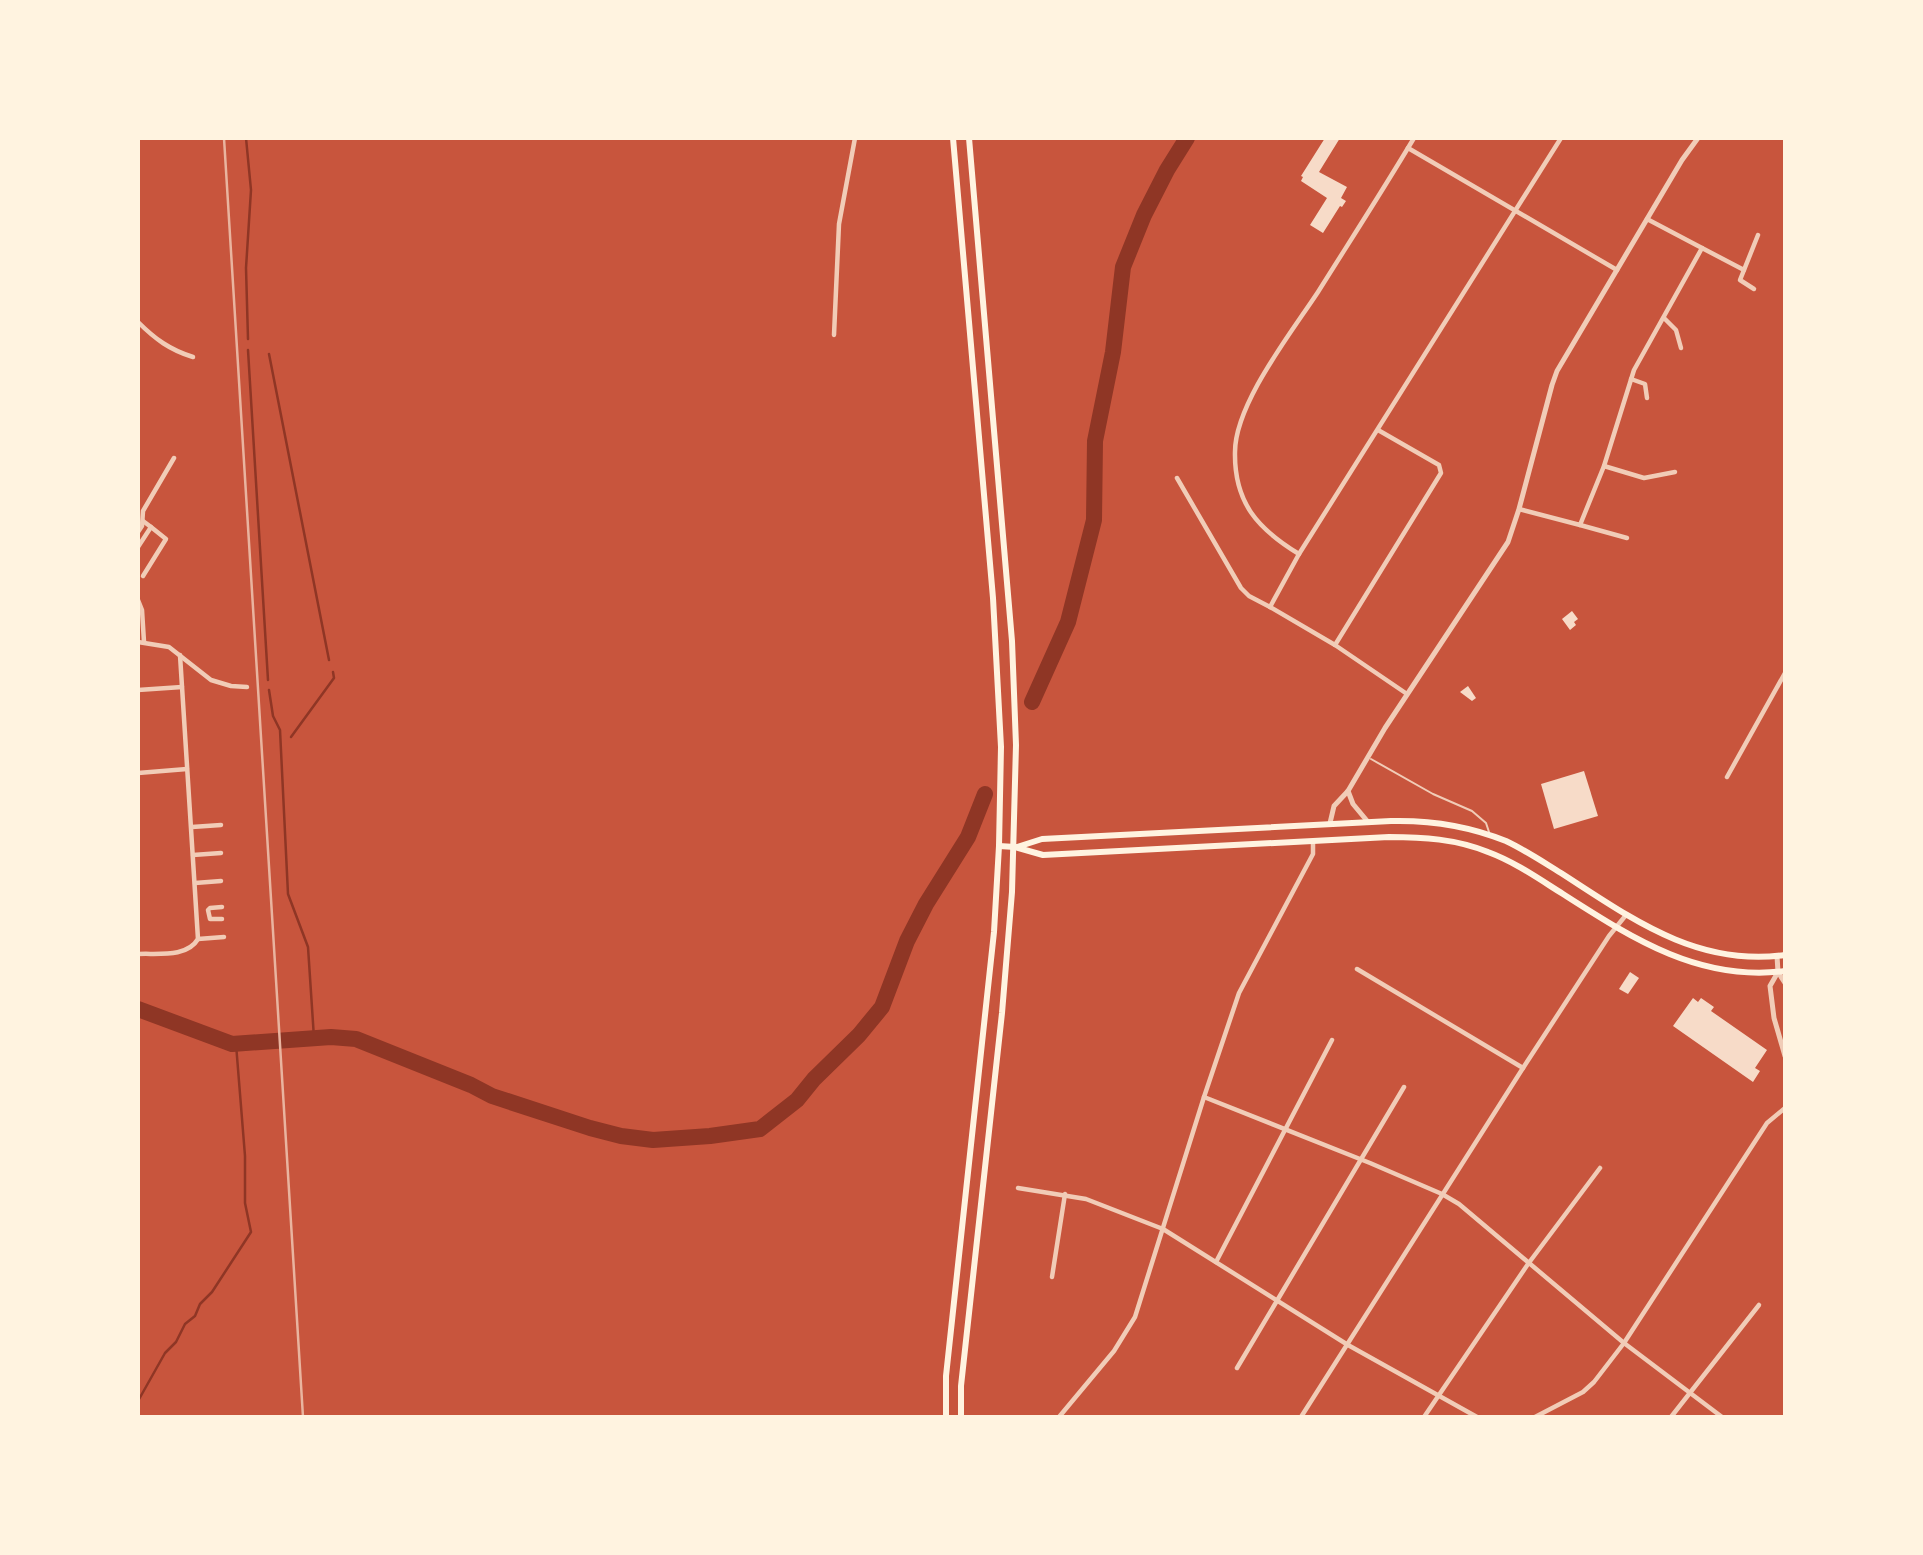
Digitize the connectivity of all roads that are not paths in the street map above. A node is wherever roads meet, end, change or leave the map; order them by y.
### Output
1 (855, 138) edge
2 (953, 138) edge
3 (969, 138) edge
4 (1415, 138) edge
5 (1561, 138) edge
6 (1698, 138) edge
7 (1408, 148) junction
8 (1514, 210) junction
9 (1647, 219) junction
10 (976, 221) junction
11 (961, 222) junction
12 (1758, 235) dead end
13 (1702, 248) junction
14 (1617, 270) junction
15 (1744, 270) junction
16 (1754, 289) dead end
17 (1664, 318) junction
18 (138, 321) edge
19 (834, 335) dead end
20 (1681, 348) dead end
21 (193, 357) dead end
22 (1631, 379) junction
23 (1647, 398) dead end
24 (1378, 430) junction
25 (174, 458) dead end
26 (1604, 466) junction
27 (1675, 472) dead end
28 (1177, 478) dead end
29 (1519, 509) junction
30 (142, 518) junction
31 (1580, 526) junction
32 (151, 527) junction
33 (138, 532) edge
34 (1627, 538) dead end
35 (138, 547) edge
36 (1299, 554) junction
37 (143, 576) dead end
38 (138, 600) edge
39 (1270, 607) junction
40 (1012, 641) junction
41 (141, 642) edge
42 (996, 642) junction
43 (1335, 645) junction
44 (180, 655) junction
45 (1785, 673) edge
46 (182, 687) junction
47 (247, 687) dead end
48 (138, 690) edge
49 (1407, 694) junction
50 (1368, 757) junction
51 (187, 769) junction
52 (138, 774) edge
53 (1727, 777) dead end
54 (1348, 791) junction
55 (1368, 822) junction
56 (1331, 823) junction
57 (220, 825) dead end
58 (192, 827) junction
59 (1168, 832) junction
60 (1491, 836) junction
61 (1335, 840) junction
62 (1313, 841) junction
63 (999, 846) junction
64 (1015, 847) junction
65 (1170, 848) junction
66 (1487, 851) junction
67 (221, 853) dead end
68 (193, 855) junction
69 (221, 881) dead end
70 (195, 883) junction
71 (222, 907) dead end
72 (197, 912) junction
73 (208, 912) junction
74 (1626, 915) junction
75 (222, 919) dead end
76 (1615, 927) junction
77 (224, 937) dead end
78 (198, 939) junction
79 (138, 954) edge
80 (1733, 955) junction
81 (1781, 956) edge
82 (1357, 969) dead end
83 (1732, 971) junction
84 (1781, 971) edge
85 (1785, 983) edge
86 (1332, 1040) dead end
87 (1785, 1056) edge
88 (1523, 1068) junction
89 (1405, 1087) dead end
90 (1204, 1097) junction
91 (1785, 1108) edge
92 (1284, 1130) junction
93 (1361, 1159) junction
94 (1600, 1168) dead end
95 (1018, 1188) dead end
96 (1065, 1194) junction
97 (1442, 1194) junction
98 (1163, 1229) junction
99 (1216, 1262) junction
100 (1528, 1264) junction
101 (1052, 1277) dead end
102 (1278, 1300) junction
103 (1759, 1305) dead end
104 (1624, 1343) junction
105 (1348, 1345) junction
106 (1237, 1368) dead end
107 (1691, 1392) junction
108 (1439, 1395) junction
109 (946, 1417) edge
110 (961, 1417) edge
111 (1059, 1417) edge
112 (1301, 1417) edge
113 (1424, 1417) edge
114 (1477, 1417) edge
115 (1535, 1417) edge
116 (1671, 1417) edge
117 (1722, 1417) edge

1 - 19 street
2 - 11 main road
3 - 10 main road
4 - 7 street
5 - 8 street
6 - 9 street
7 - 8 street
7 - 36 street
8 - 14 street
8 - 24 street
9 - 13 street
9 - 14 street
10 - 11 main road
10 - 40 main road
11 - 42 main road
12 - 15 street
13 - 15 street
13 - 17 street
14 - 29 street
15 - 16 street
17 - 20 street
17 - 22 street
18 - 21 street
22 - 23 street
22 - 26 street
24 - 36 street
24 - 43 street
25 - 30 street
26 - 27 street
26 - 31 street
28 - 39 street
29 - 31 street
29 - 49 street
30 - 32 street
30 - 33 street
31 - 34 street
32 - 35 street
32 - 37 street
36 - 39 street
38 - 41 street
39 - 43 street
40 - 42 main road
40 - 64 main road
41 - 44 street
42 - 63 main road
43 - 49 street
44 - 46 street
44 - 47 street
45 - 53 street
46 - 48 street
46 - 51 street
49 - 50 street
50 - 54 street
50 - 60 lane
51 - 52 street
51 - 58 street
54 - 55 street
54 - 56 street
55 - 56 main road
55 - 60 main road
56 - 59 main road
56 - 61 lane
57 - 58 street
58 - 68 street
59 - 64 main road
59 - 65 main road
60 - 66 main road
60 - 74 main road
61 - 62 main road
61 - 66 main road
62 - 65 main road
62 - 90 street
63 - 64 main road
63 - 109 main road
64 - 65 main road
64 - 110 main road
66 - 76 main road
67 - 68 street
68 - 70 street
69 - 70 street
70 - 72 street
71 - 73 street
72 - 73 street
72 - 78 street
73 - 75 street
74 - 76 street
74 - 80 main road
76 - 83 main road
76 - 88 street
77 - 78 street
78 - 79 street
80 - 81 main road
80 - 83 main road
81 - 84 street
82 - 88 street
83 - 84 main road
84 - 85 street
84 - 87 street
86 - 92 street
88 - 97 street
89 - 93 street
90 - 92 street
90 - 98 street
91 - 104 street
92 - 93 street
92 - 99 street
93 - 97 street
93 - 102 street
94 - 100 street
95 - 96 street
96 - 98 street
96 - 101 street
97 - 100 street
97 - 105 street
98 - 99 street
98 - 111 street
99 - 102 street
100 - 104 street
100 - 108 street
102 - 105 street
102 - 106 street
103 - 107 street
104 - 107 street
104 - 115 street
105 - 108 street
105 - 112 street
107 - 116 street
107 - 117 street
108 - 113 street
108 - 114 street

